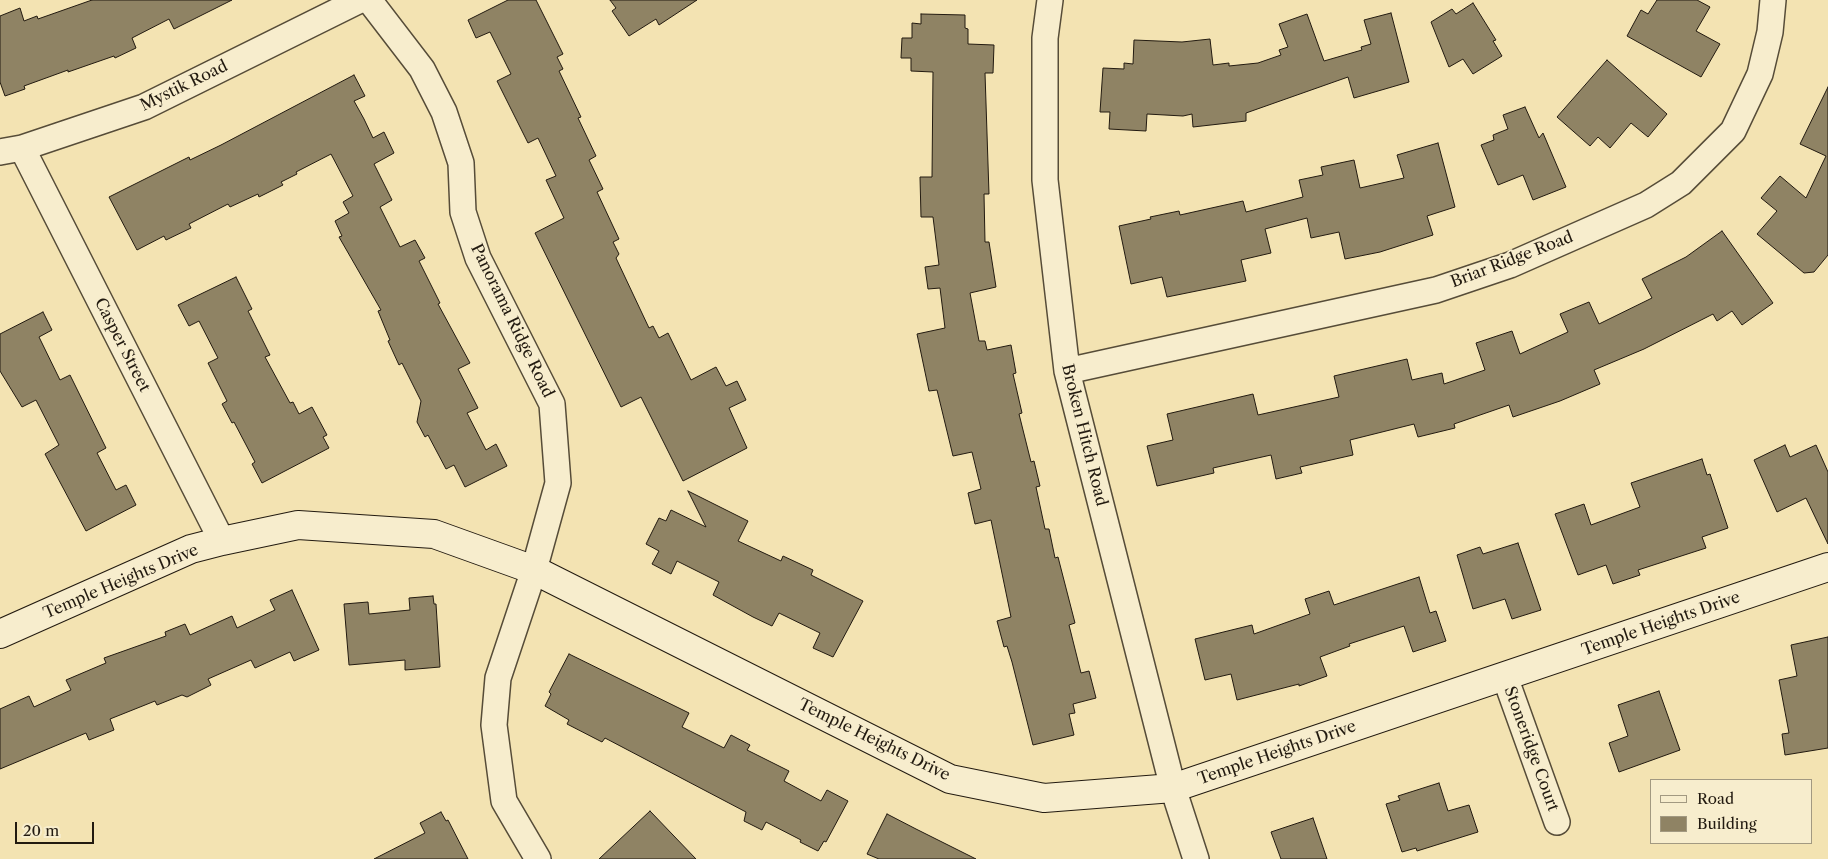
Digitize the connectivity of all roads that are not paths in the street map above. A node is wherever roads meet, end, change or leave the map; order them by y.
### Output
1 (360, 0) edge
2 (369, 0) edge
3 (1050, 0) edge
4 (1773, 0) edge
5 (11, 150) edge
6 (1067, 371) junction
7 (222, 541) junction
8 (1828, 566) edge
9 (534, 570) junction
10 (0, 634) edge
11 (1504, 677) junction
12 (1173, 788) junction
13 (1556, 822) dead end
14 (538, 859) edge
15 (1196, 859) edge

1 - 5 street, Mystik Road
2 - 9 street, Panorama Ridge Road
3 - 6 street, Broken Hitch Road
4 - 6 street, Briar Ridge Road
5 - 7 street, Casper Street
6 - 12 street, Broken Hitch Road
7 - 9 street, Temple Heights Drive
7 - 10 street, Temple Heights Drive
8 - 11 street, Temple Heights Drive
9 - 12 street, Temple Heights Drive
9 - 14 street, Panorama Ridge Road
11 - 12 street, Temple Heights Drive
11 - 13 street, Stoneridge Court
12 - 15 street, Broken Hitch Road

